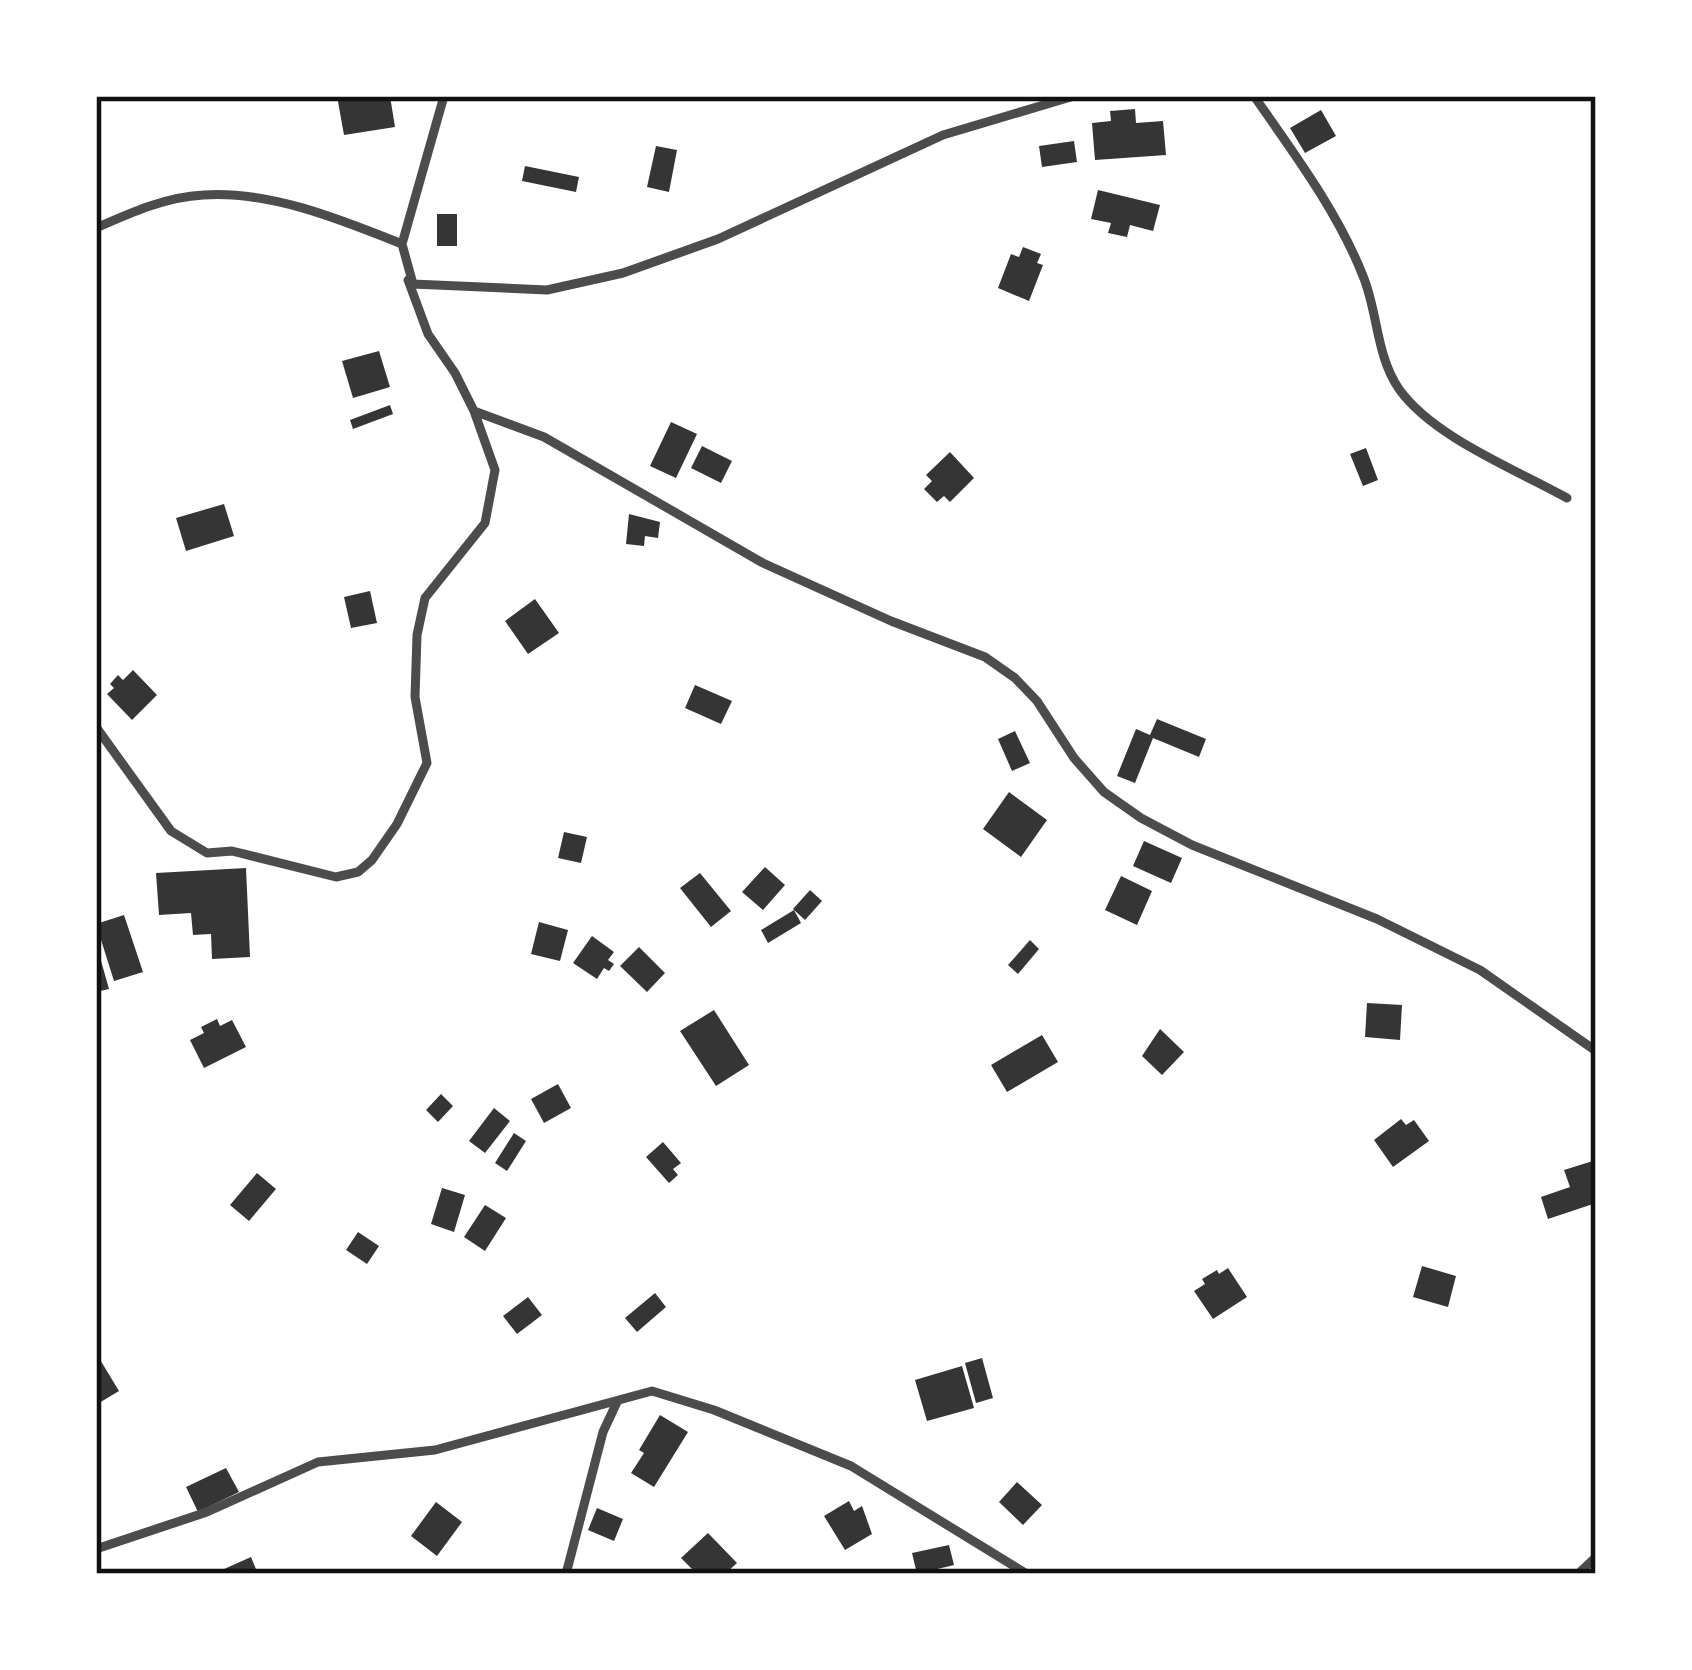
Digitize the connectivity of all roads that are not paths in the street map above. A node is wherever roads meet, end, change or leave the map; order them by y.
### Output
1 (444, 96) edge
2 (1074, 96) edge
3 (1254, 96) edge
4 (96, 228) edge
5 (403, 244) junction
6 (412, 284) junction
7 (474, 410) junction
8 (1567, 497) dead end
9 (96, 727) edge
10 (1596, 1051) edge
11 (620, 1399) junction
12 (96, 1550) edge
13 (1596, 1557) edge
14 (566, 1574) edge
15 (1028, 1574) edge
16 (1577, 1574) edge

1 - 5 street
2 - 6 street
3 - 8 street
4 - 5 street
5 - 6 street
6 - 7 street
7 - 9 street
7 - 10 street
11 - 12 street
11 - 14 street
11 - 15 street
13 - 16 street

